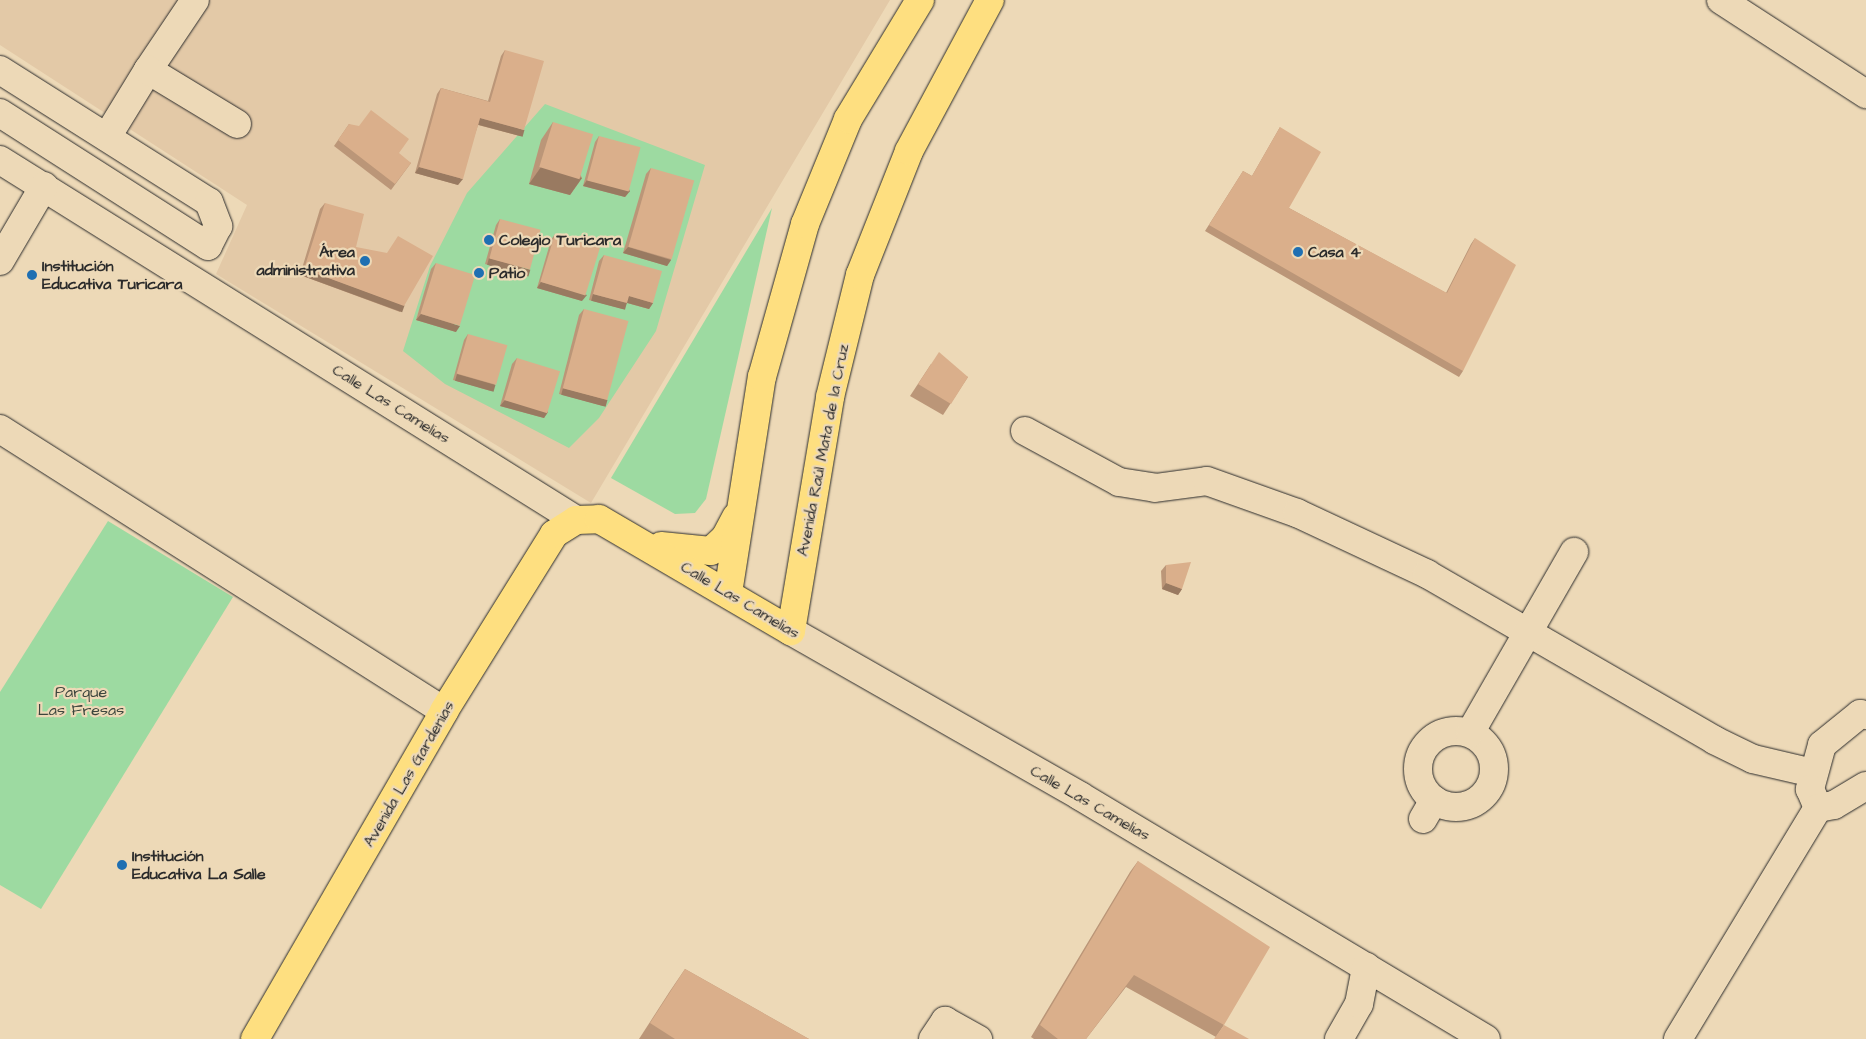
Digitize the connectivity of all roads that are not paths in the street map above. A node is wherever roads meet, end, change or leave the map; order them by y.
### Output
1 (196, 0) edge
2 (920, 0) edge
3 (990, 0) edge
4 (1721, 0) edge
5 (0, 70) edge
6 (148, 70) junction
7 (1866, 94) edge
8 (0, 113) edge
9 (237, 124) dead end
10 (107, 137) junction
11 (0, 160) edge
12 (44, 186) junction
13 (0, 261) edge
14 (0, 429) edge
15 (1025, 431) dead end
16 (744, 494) junction
17 (576, 520) junction
18 (627, 535) junction
19 (1574, 552) dead end
20 (728, 593) junction
21 (1529, 630) junction
22 (791, 631) junction
23 (444, 711) junction
24 (1866, 715) edge
25 (1470, 733) junction
26 (1812, 773) junction
27 (1866, 786) edge
28 (1818, 808) junction
29 (1366, 967) junction
30 (939, 1030) edge
31 (255, 1039) edge
32 (978, 1039) edge
33 (1339, 1039) edge
34 (1486, 1039) edge
35 (1678, 1039) edge

1 - 6 street
2 - 16 main road
3 - 22 main road, Avenida Raúl Mata de la Cruz
4 - 7 street
5 - 10 street
6 - 9 street
6 - 10 street
8 - 10 street
11 - 12 street, Calle Las Camelias
12 - 13 street
12 - 17 street, Calle Las Camelias
14 - 23 street
15 - 21 street
16 - 18 main road
16 - 20 main road
17 - 18 main road, Calle Las Camelias
17 - 23 main road, Avenida Las Gardenias
18 - 20 main road, Calle Las Camelias
19 - 21 street
20 - 22 main road, Calle Las Camelias
21 - 25 street
21 - 26 street
22 - 29 street, Calle Las Camelias
23 - 31 main road, Avenida Las Gardenias
24 - 26 street
25 - 25 street
26 - 28 street
27 - 28 street
28 - 35 street
29 - 33 street
29 - 34 street, Calle Las Camelias
30 - 32 street

